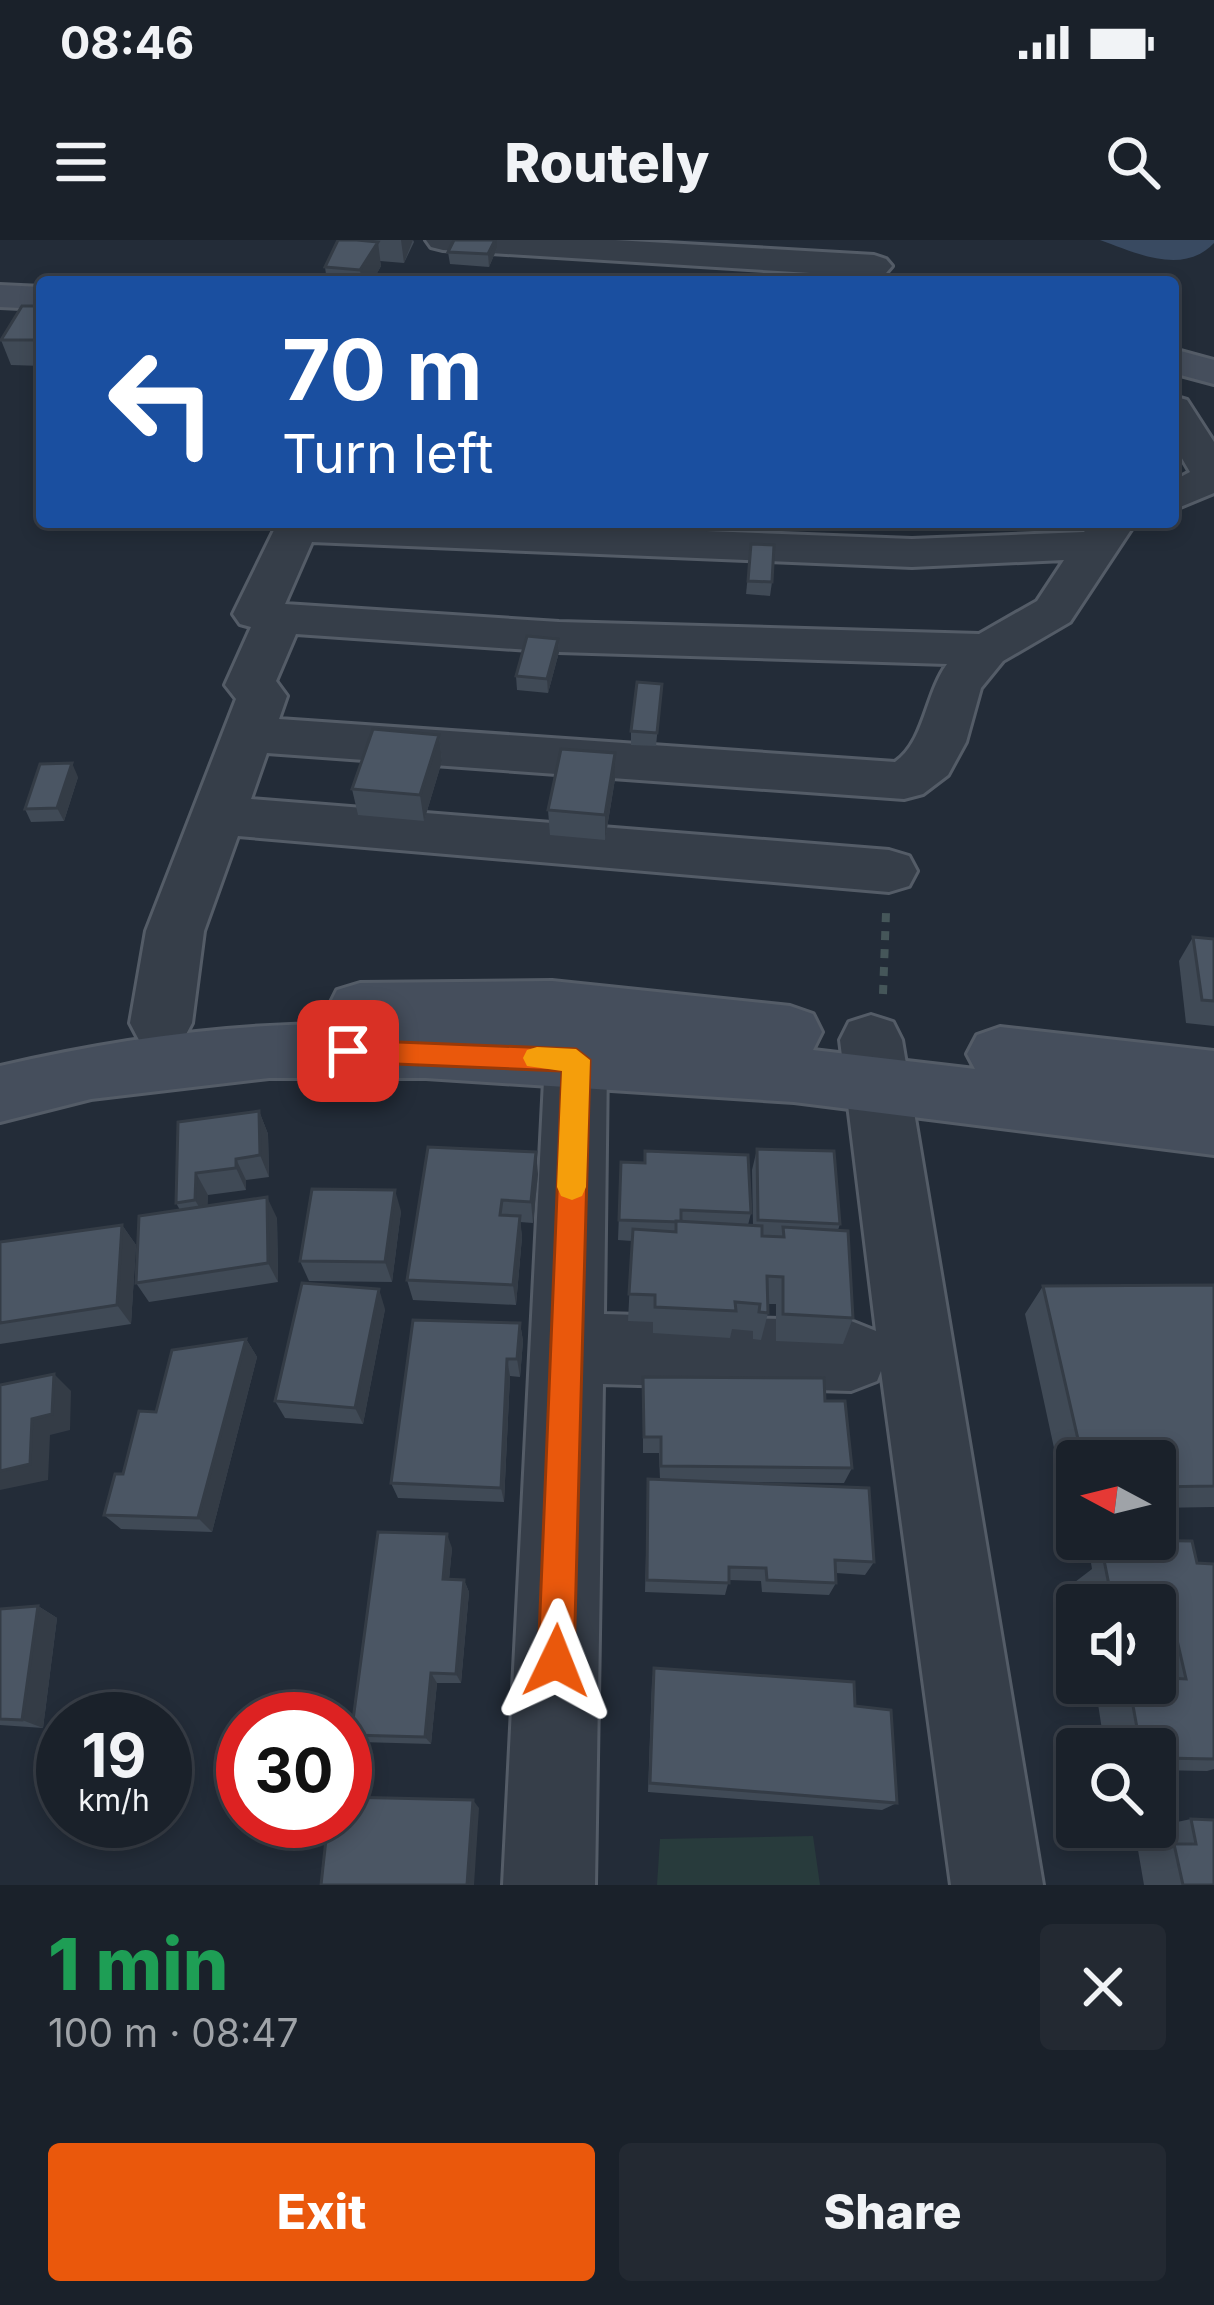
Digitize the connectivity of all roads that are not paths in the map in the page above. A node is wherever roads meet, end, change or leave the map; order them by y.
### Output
1 (443, 240) edge
2 (874, 263) edge
3 (0, 296) edge
4 (36, 298) edge
5 (1179, 363) edge
6 (1214, 372) edge
7 (1214, 401) edge
8 (1179, 404) edge
9 (1184, 449) edge
10 (1179, 494) edge
11 (1104, 534) edge
12 (892, 585) edge
13 (279, 618) junction
14 (986, 650) junction
15 (248, 734) junction
16 (217, 815) junction
17 (889, 871) dead end
18 (160, 1023) junction
19 (0, 1052) edge
20 (576, 1060) junction
21 (873, 1062) junction
22 (1214, 1079) edge
23 (0, 1094) edge
24 (1214, 1126) edge
25 (566, 1348) junction
26 (851, 1356) edge
27 (549, 1885) edge
28 (997, 1885) edge

1 - 2 street
3 - 4 street
5 - 6 street
7 - 8 street
9 - 10 street
11 - 12 street
11 - 14 street
12 - 13 street
12 - 13 street
12 - 14 street
13 - 15 street
14 - 15 street
15 - 16 street
16 - 17 street
16 - 18 street
18 - 19 street
18 - 21 street
20 - 21 street
20 - 23 street
20 - 25 street
21 - 22 street
21 - 24 street
21 - 28 street
25 - 26 street
25 - 27 street

